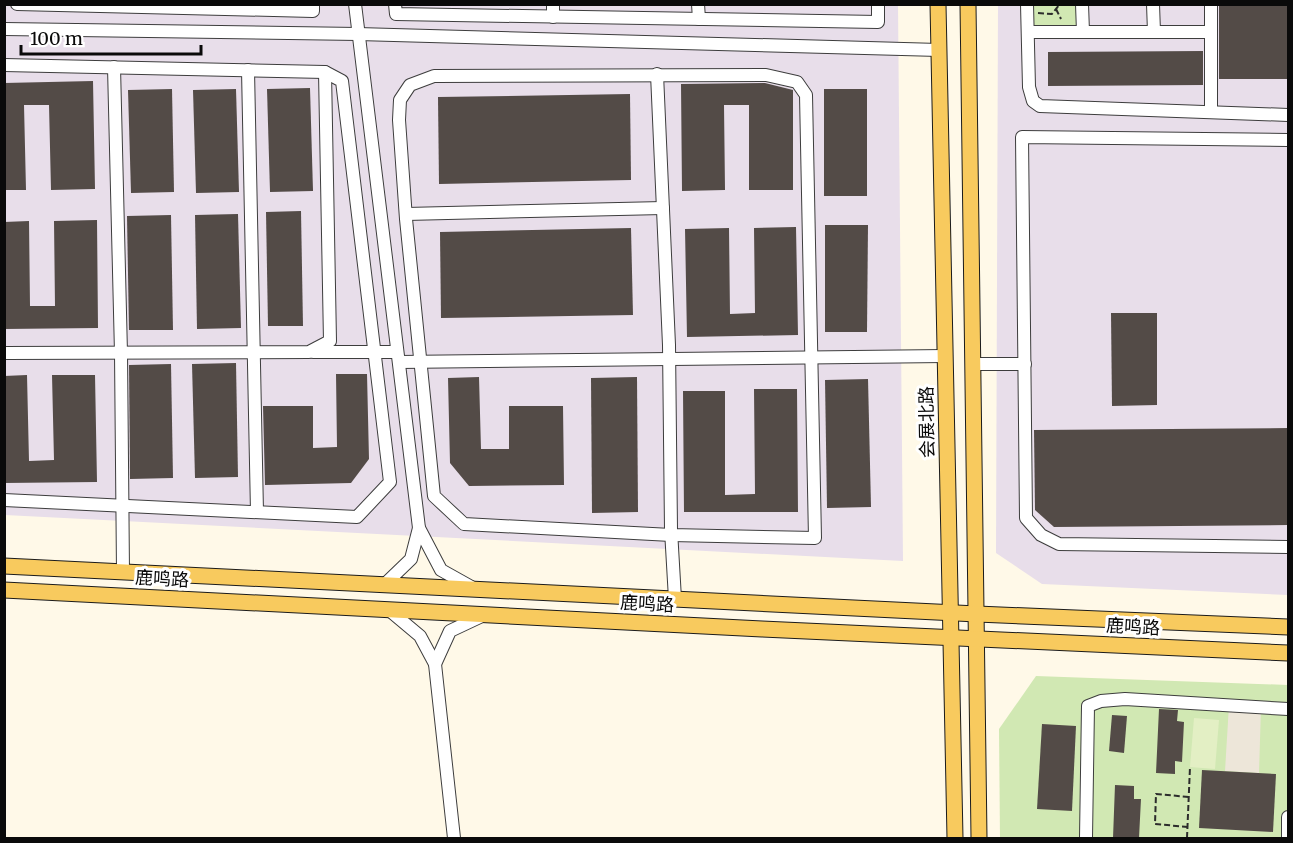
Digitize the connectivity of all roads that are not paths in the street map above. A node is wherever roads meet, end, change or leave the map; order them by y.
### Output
1 (17, 4) edge
2 (313, 4) edge
3 (355, 4) edge
4 (395, 4) edge
5 (698, 4) edge
6 (878, 4) edge
7 (938, 4) edge
8 (968, 4) edge
9 (1082, 4) edge
10 (1153, 4) edge
11 (1211, 4) edge
12 (180, 6) edge
13 (1028, 6) edge
14 (553, 11) edge
15 (699, 19) junction
16 (4, 29) edge
17 (1028, 32) junction
18 (1083, 32) junction
19 (1154, 32) junction
20 (1211, 32) junction
21 (358, 34) junction
22 (939, 50) junction
23 (4, 65) edge
24 (114, 67) junction
25 (248, 70) junction
26 (325, 72) junction
27 (657, 74) junction
28 (1211, 111) junction
29 (1288, 115) edge
30 (1288, 140) edge
31 (663, 208) junction
32 (406, 214) junction
33 (374, 351) junction
34 (254, 352) junction
35 (309, 352) junction
36 (4, 353) edge
37 (121, 353) junction
38 (811, 356) junction
39 (945, 356) junction
40 (398, 357) junction
41 (669, 358) junction
42 (421, 362) junction
43 (974, 364) junction
44 (1025, 364) junction
45 (4, 500) edge
46 (122, 506) junction
47 (258, 512) junction
48 (419, 528) junction
49 (671, 535) junction
50 (1288, 547) edge
51 (4, 566) edge
52 (123, 572) junction
53 (384, 585) junction
54 (476, 589) junction
55 (4, 590) edge
56 (675, 599) junction
57 (389, 610) junction
58 (951, 612) junction
59 (977, 614) junction
60 (485, 615) junction
61 (1288, 627) edge
62 (952, 638) junction
63 (977, 639) junction
64 (1288, 653) edge
65 (435, 664) junction
66 (1288, 709) edge
67 (1288, 817) edge
68 (454, 838) edge
69 (955, 838) edge
70 (979, 838) edge
71 (1086, 838) edge
72 (1288, 838) edge

1 - 12 street
2 - 12 street
3 - 21 street
4 - 14 street
5 - 15 street
6 - 15 street
7 - 22 main road, 会展北路
8 - 43 main road
9 - 18 street
10 - 19 street
11 - 20 street
13 - 17 street
14 - 15 street
16 - 21 street
17 - 18 street
17 - 28 street
18 - 19 street
19 - 20 street
20 - 28 street
21 - 22 street
21 - 40 street
22 - 39 main road, 会展北路
23 - 24 street
24 - 25 street
24 - 37 street
25 - 26 street
25 - 34 street
26 - 33 street
26 - 35 street
27 - 31 street
27 - 32 street
27 - 38 street
28 - 29 street
30 - 44 street
31 - 32 street
31 - 41 street
32 - 42 street
33 - 35 street
33 - 40 street
33 - 47 street
34 - 35 street
34 - 37 street
34 - 47 street
36 - 37 street
37 - 46 street
38 - 39 street
38 - 41 street
38 - 49 street
39 - 58 main road, 会展北路
40 - 42 street
40 - 48 street
41 - 42 street
41 - 49 street
42 - 49 street
43 - 44 street
43 - 59 main road
44 - 50 street
45 - 46 street
46 - 47 street
46 - 52 street
48 - 53 street
48 - 54 street
49 - 56 street
51 - 52 main road, 鹿鸣路
52 - 53 main road, 鹿鸣路
53 - 54 main road, 鹿鸣路
54 - 56 main road, 鹿鸣路
55 - 57 main road, 鹿鸣路
56 - 58 main road, 鹿鸣路
57 - 60 main road, 鹿鸣路
57 - 65 street
58 - 59 main road, 鹿鸣路
58 - 62 main road, 会展北路
59 - 61 main road, 鹿鸣路
59 - 63 main road
60 - 62 main road, 鹿鸣路
60 - 65 street
62 - 63 main road, 鹿鸣路
62 - 69 main road, 会展北路
63 - 64 main road, 鹿鸣路
63 - 70 main road
65 - 68 street
66 - 71 street
67 - 72 street

